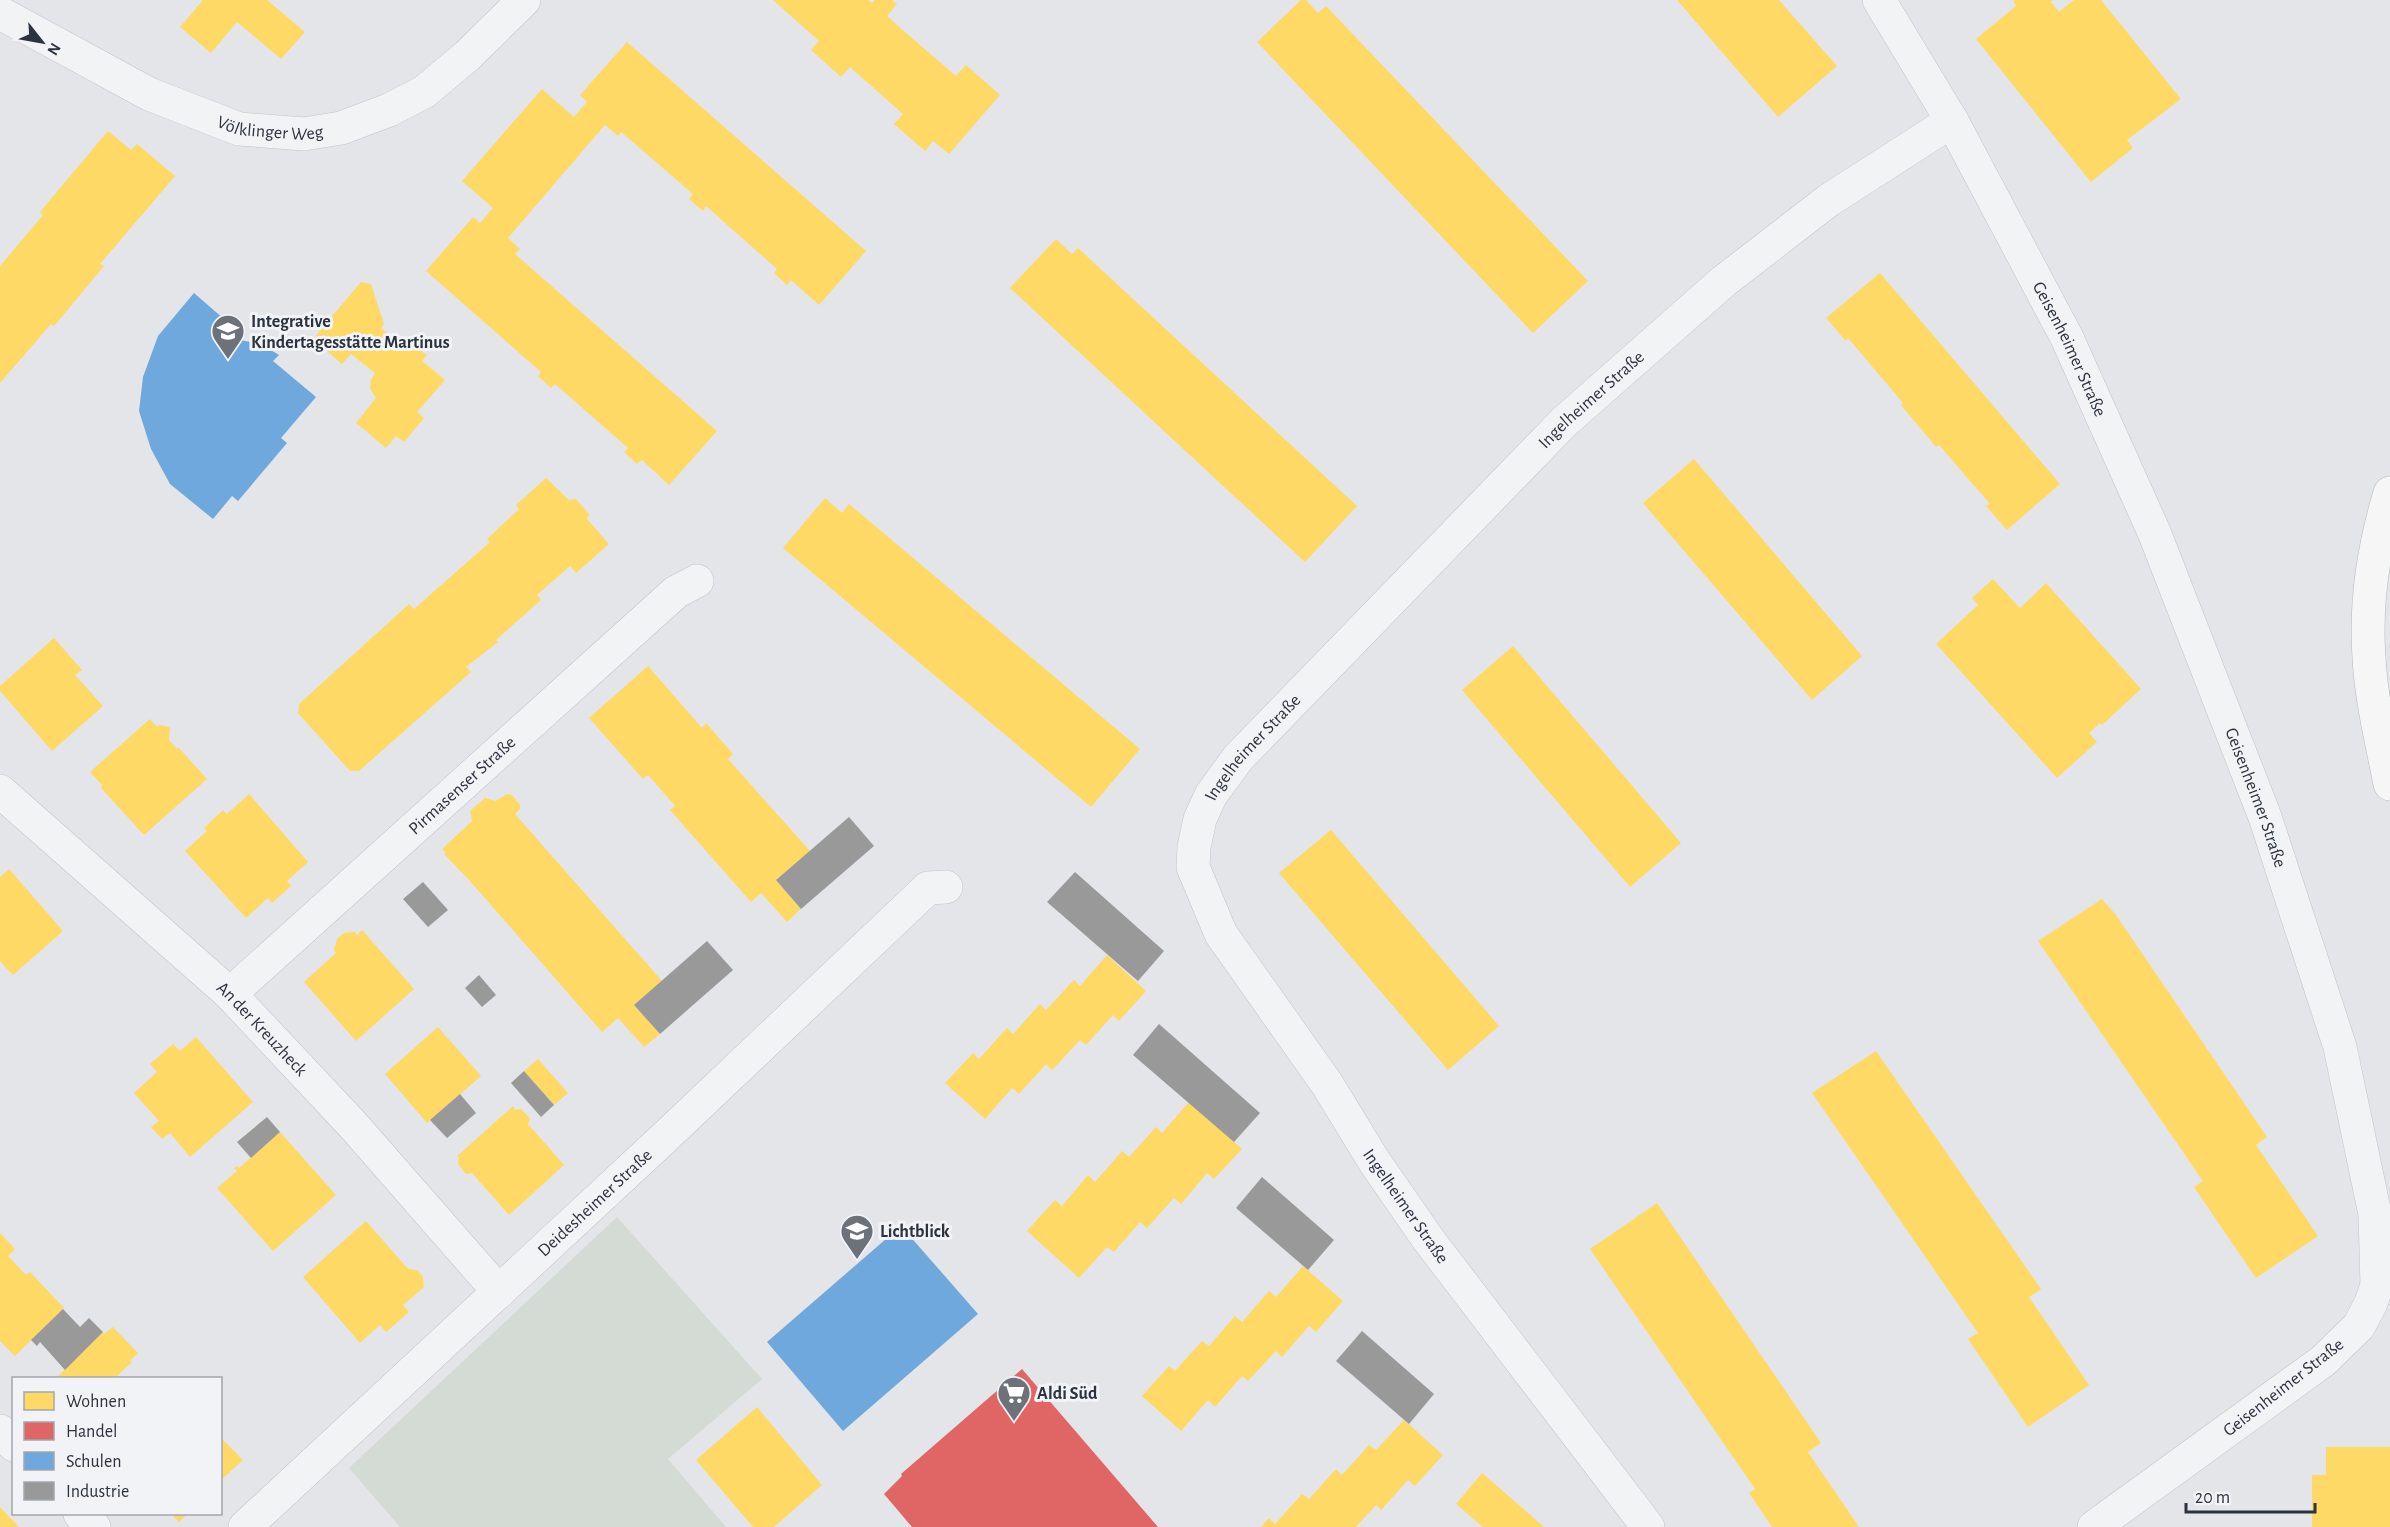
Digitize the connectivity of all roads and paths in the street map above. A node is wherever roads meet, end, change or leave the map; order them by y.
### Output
1 (524, 0) edge
2 (1879, 0) edge
3 (0, 13) edge
4 (1952, 121) junction
5 (2390, 493) edge
6 (697, 581) dead end
7 (2390, 784) edge
8 (0, 791) edge
9 (946, 887) dead end
10 (230, 994) junction
11 (498, 1292) junction
12 (0, 1431) edge
13 (12, 1443) edge
14 (82, 1515) edge
15 (94, 1527) edge
16 (245, 1527) edge
17 (1648, 1527) edge
18 (2094, 1527) edge

1 - 3 street, Völklinger Weg
2 - 4 street, Geisenheimer Straße
4 - 17 street, Ingelheimer Straße
4 - 18 street, Geisenheimer Straße
5 - 7 highway
6 - 10 street, Pirmasenser Straße
8 - 10 street, An der Kreuzheck
9 - 11 street, Deidesheimer Straße
10 - 11 street, An der Kreuzheck
11 - 16 street, Deidesheimer Straße
12 - 13 street
14 - 15 street

